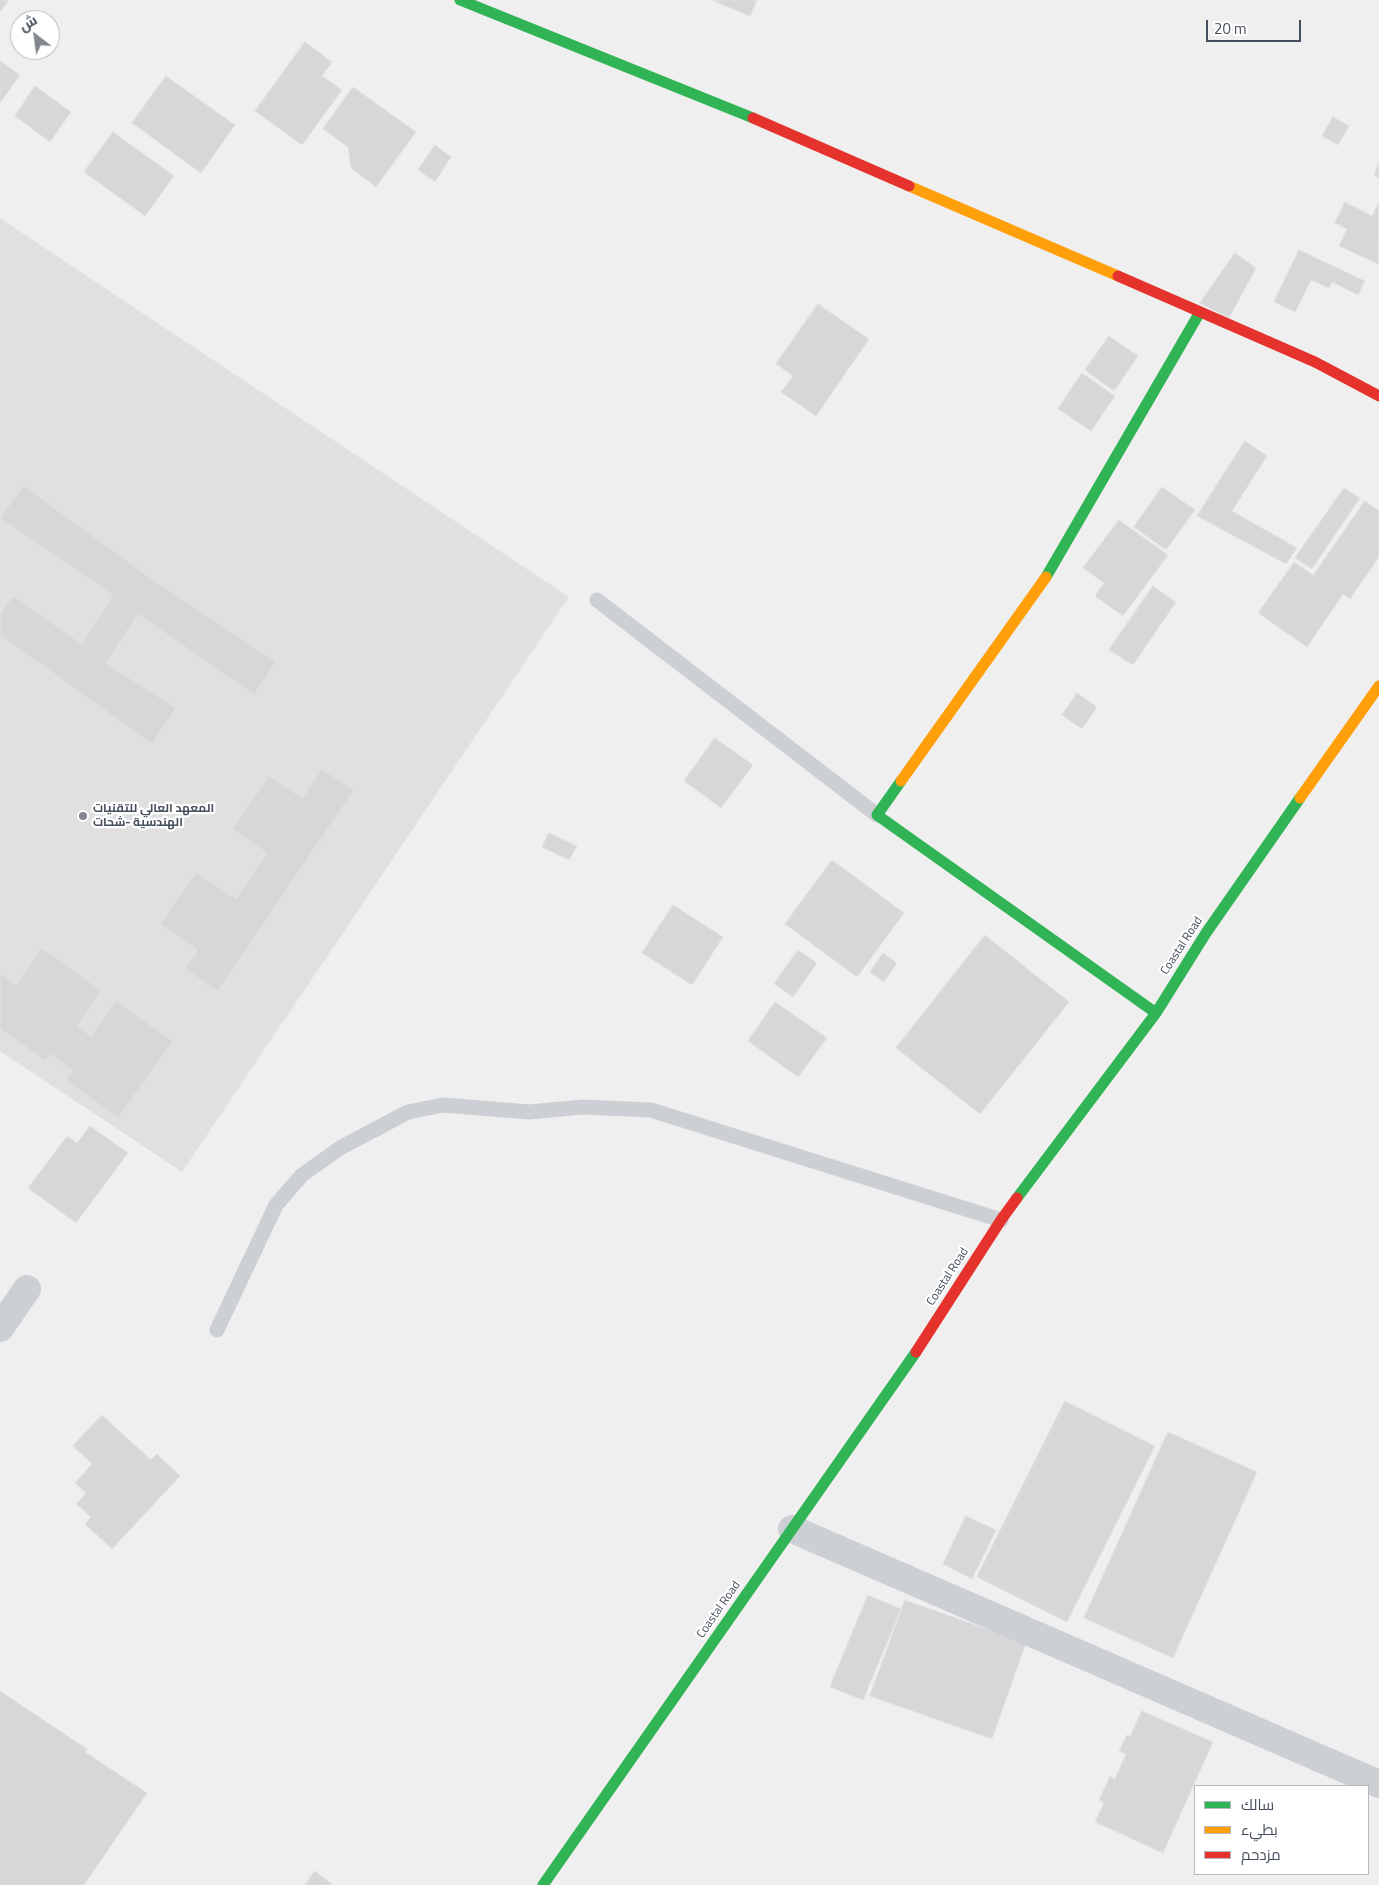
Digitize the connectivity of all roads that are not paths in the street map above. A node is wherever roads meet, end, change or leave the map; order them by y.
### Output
1 (460, 0) edge
2 (1200, 312) junction
3 (1379, 396) edge
4 (597, 600) dead end
5 (1379, 686) edge
6 (877, 814) junction
7 (1156, 1013) junction
8 (1001, 1220) junction
9 (27, 1289) dead end
10 (0, 1328) edge
11 (217, 1330) dead end
12 (792, 1529) junction
13 (1379, 1784) edge
14 (543, 1885) edge

1 - 2 main road
2 - 3 main road
2 - 6 main road
4 - 6 lane
5 - 7 main road, Coastal Road
6 - 7 main road
7 - 8 main road, Coastal Road
8 - 11 lane
8 - 12 main road, Coastal Road
9 - 10 street
12 - 13 street
12 - 14 main road, Coastal Road

